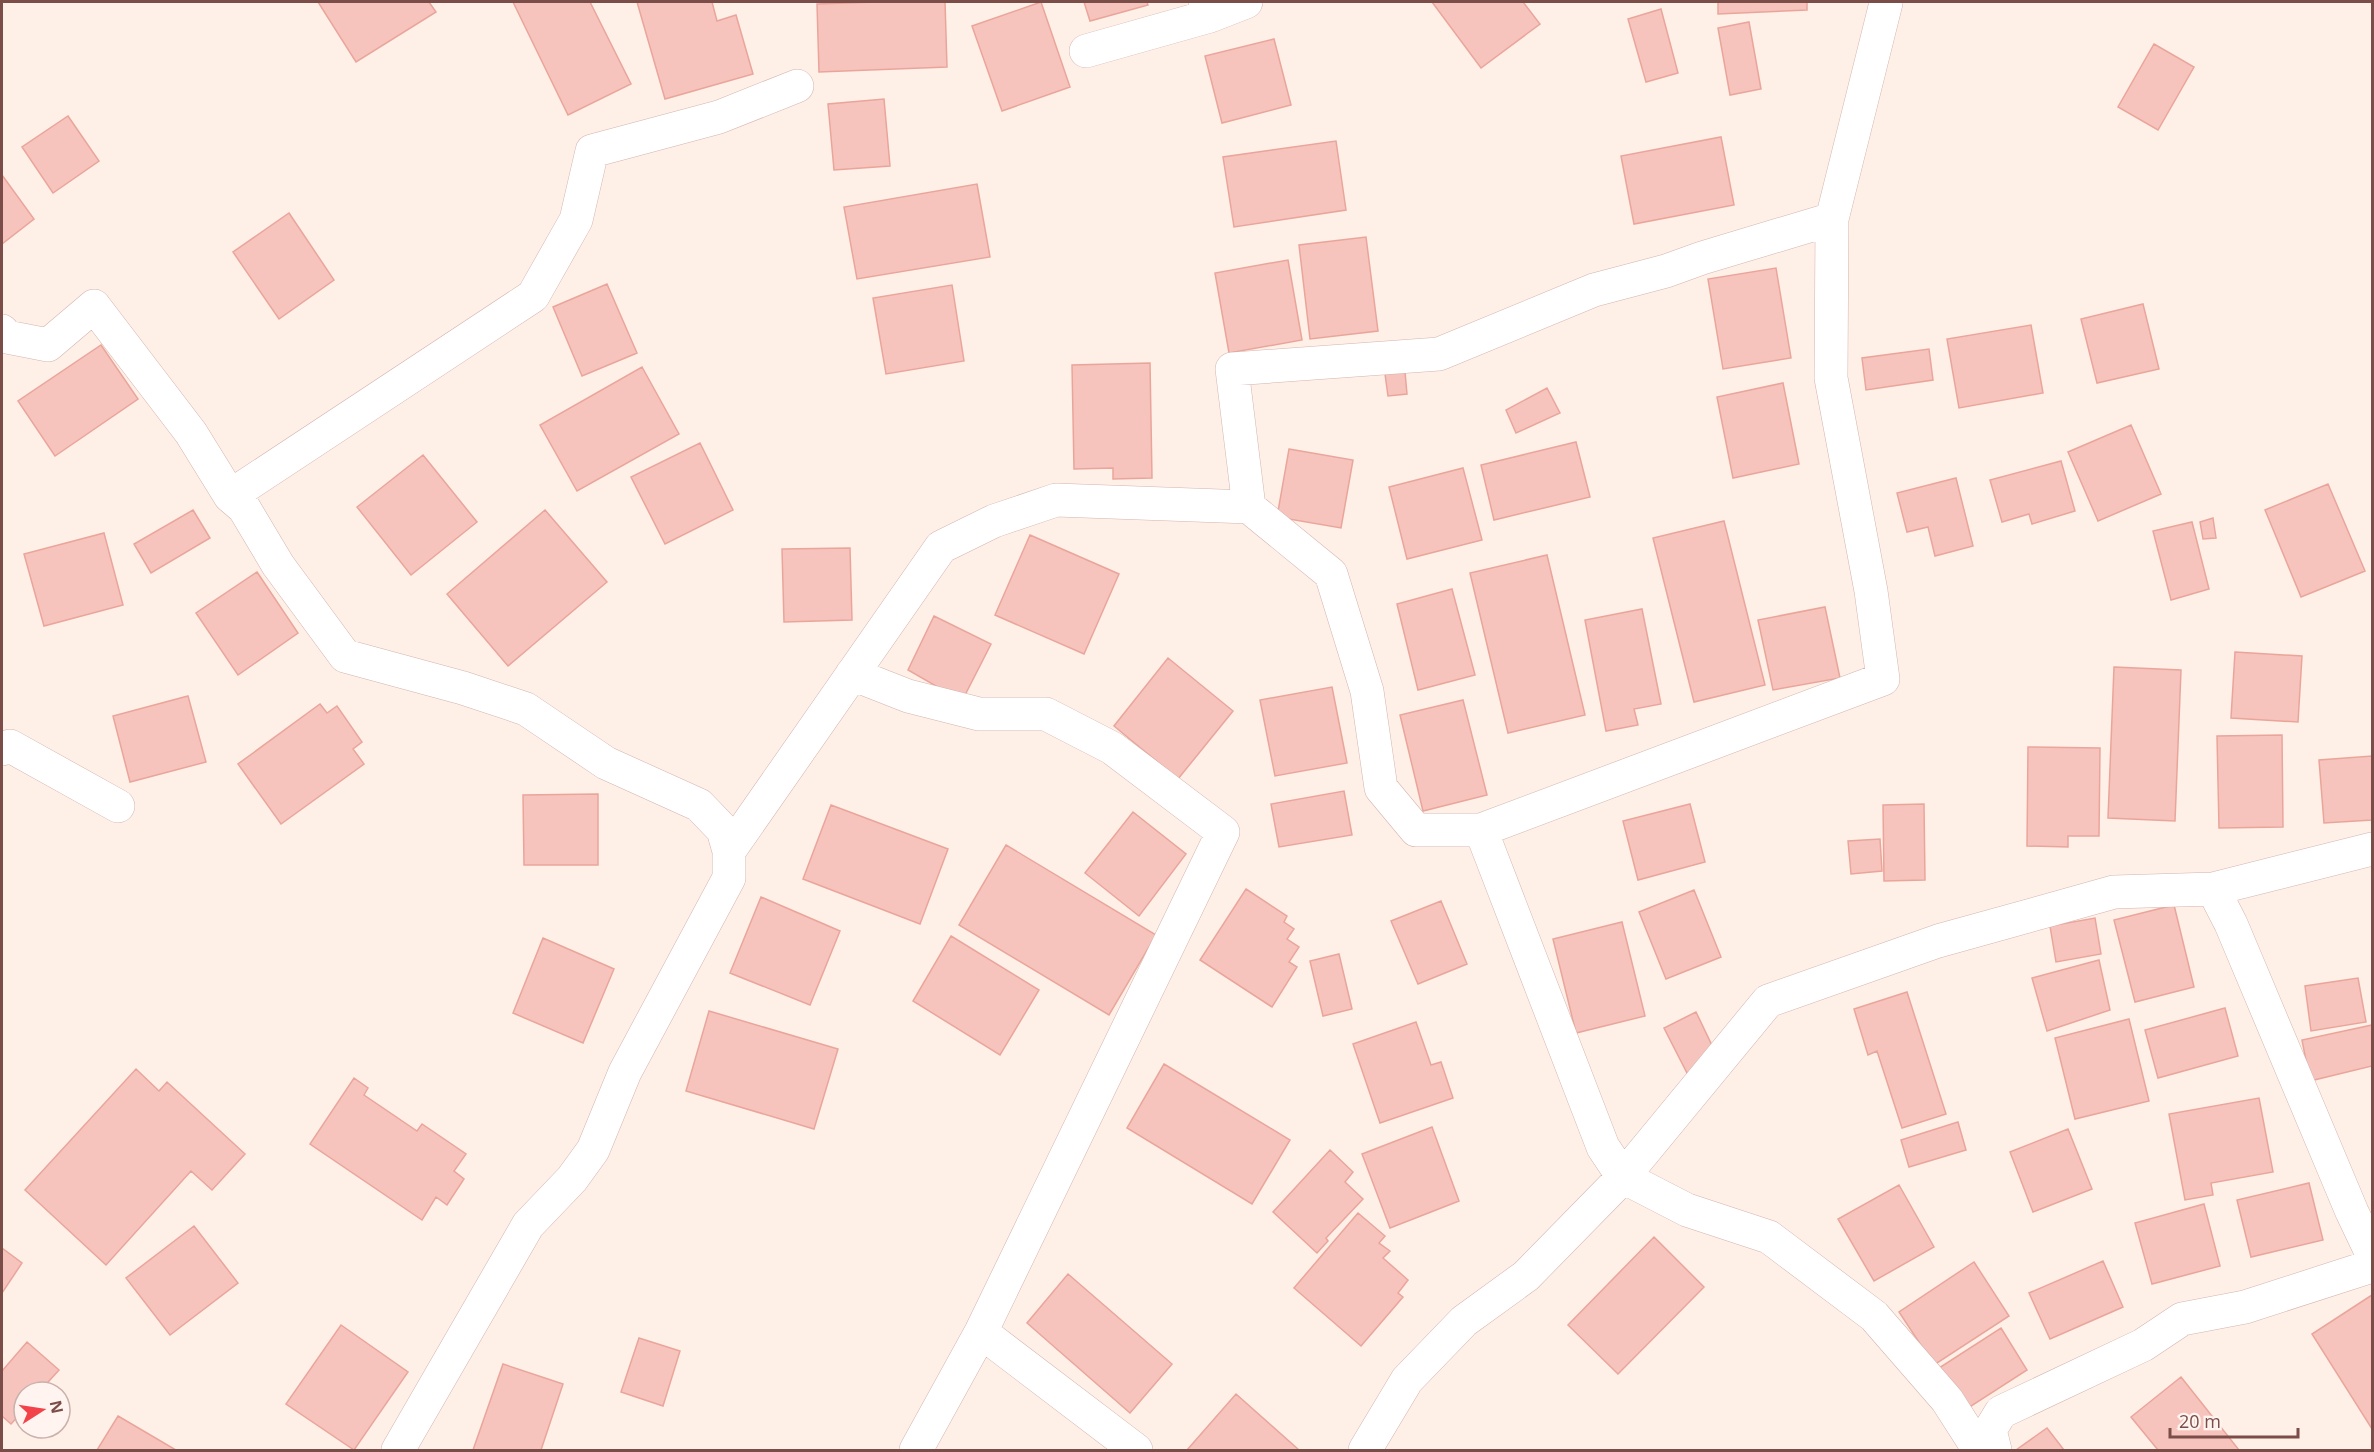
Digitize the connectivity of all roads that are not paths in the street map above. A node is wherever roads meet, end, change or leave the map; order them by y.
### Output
1 (1246, 2) edge
2 (1885, 2) edge
3 (1208, 9) edge
4 (1086, 51) dead end
5 (797, 86) dead end
6 (1832, 219) junction
7 (2, 331) edge
8 (230, 496) junction
9 (1249, 507) junction
10 (852, 674) junction
11 (2, 749) edge
12 (118, 806) dead end
13 (1480, 830) junction
14 (2373, 849) edge
15 (729, 851) junction
16 (2213, 889) junction
17 (1623, 1177) junction
18 (2373, 1254) edge
19 (2373, 1266) edge
20 (981, 1332) junction
21 (398, 1450) edge
22 (916, 1450) edge
23 (1136, 1450) edge
24 (1365, 1450) edge
25 (1978, 1450) edge
26 (1995, 1450) edge

1 - 3 street
2 - 6 street
3 - 4 street
5 - 8 street
6 - 9 street
6 - 13 street
7 - 8 street
8 - 15 street
9 - 10 street
9 - 13 street
10 - 15 street
10 - 20 street
11 - 12 street
13 - 17 street
14 - 16 street
15 - 21 street
16 - 17 street
16 - 18 street
17 - 24 street
17 - 25 street
19 - 26 street
20 - 22 street
20 - 23 street

